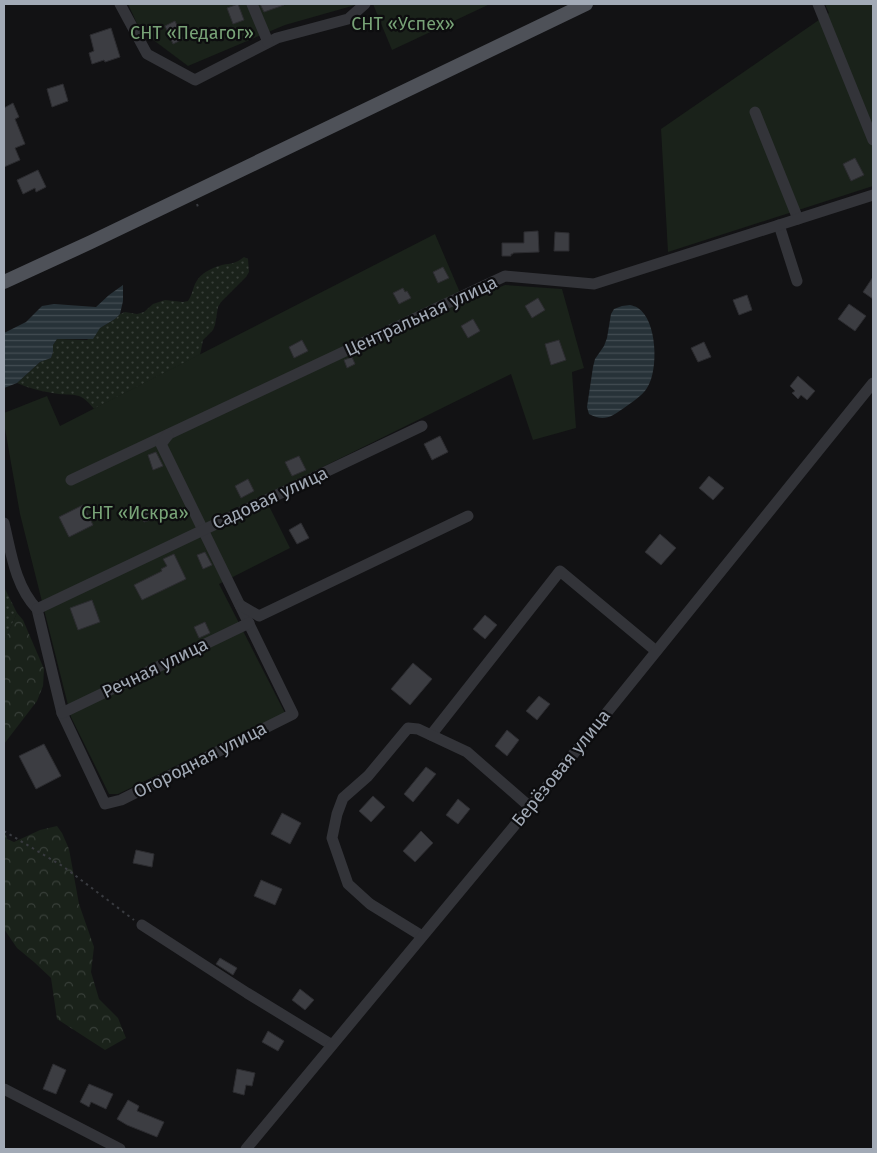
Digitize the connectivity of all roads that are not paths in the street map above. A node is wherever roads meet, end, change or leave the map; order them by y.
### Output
1 (120, 4) edge
2 (252, 4) edge
3 (365, 4) edge
4 (586, 4) edge
5 (818, 4) edge
6 (268, 42) junction
7 (755, 112) dead end
8 (873, 140) edge
9 (873, 195) edge
10 (798, 219) junction
11 (779, 225) junction
12 (797, 281) dead end
13 (4, 282) edge
14 (873, 383) edge
15 (422, 426) dead end
16 (168, 435) junction
17 (71, 480) dead end
18 (468, 516) dead end
19 (4, 523) edge
20 (203, 530) junction
21 (240, 605) junction
22 (37, 609) junction
23 (249, 624) junction
24 (656, 651) junction
25 (62, 713) junction
26 (431, 735) junction
27 (530, 807) junction
28 (142, 926) road end
29 (422, 936) junction
30 (332, 1045) junction
31 (4, 1090) edge
32 (120, 1149) edge
33 (246, 1149) edge

1 - 6 street
2 - 6 street
3 - 6 street
4 - 13 main road
5 - 8 street
7 - 10 street
9 - 10 street, Центральная улица
10 - 11 street, Центральная улица
11 - 12 street
11 - 16 street, Центральная улица
14 - 24 street, Берёзовая улица
15 - 20 street, Садовая улица
16 - 17 street, Центральная улица
16 - 20 street
18 - 21 street
19 - 22 street
20 - 21 street
20 - 22 street, Садовая улица
21 - 23 street
22 - 25 street
23 - 25 street, Речная улица
23 - 25 street, Огородная улица
24 - 26 street
24 - 27 street, Берёзовая улица
26 - 27 street
26 - 29 street
27 - 29 street, Берёзовая улица
28 - 30 street
29 - 30 street, Берёзовая улица
30 - 33 street, Берёзовая улица
31 - 32 street

